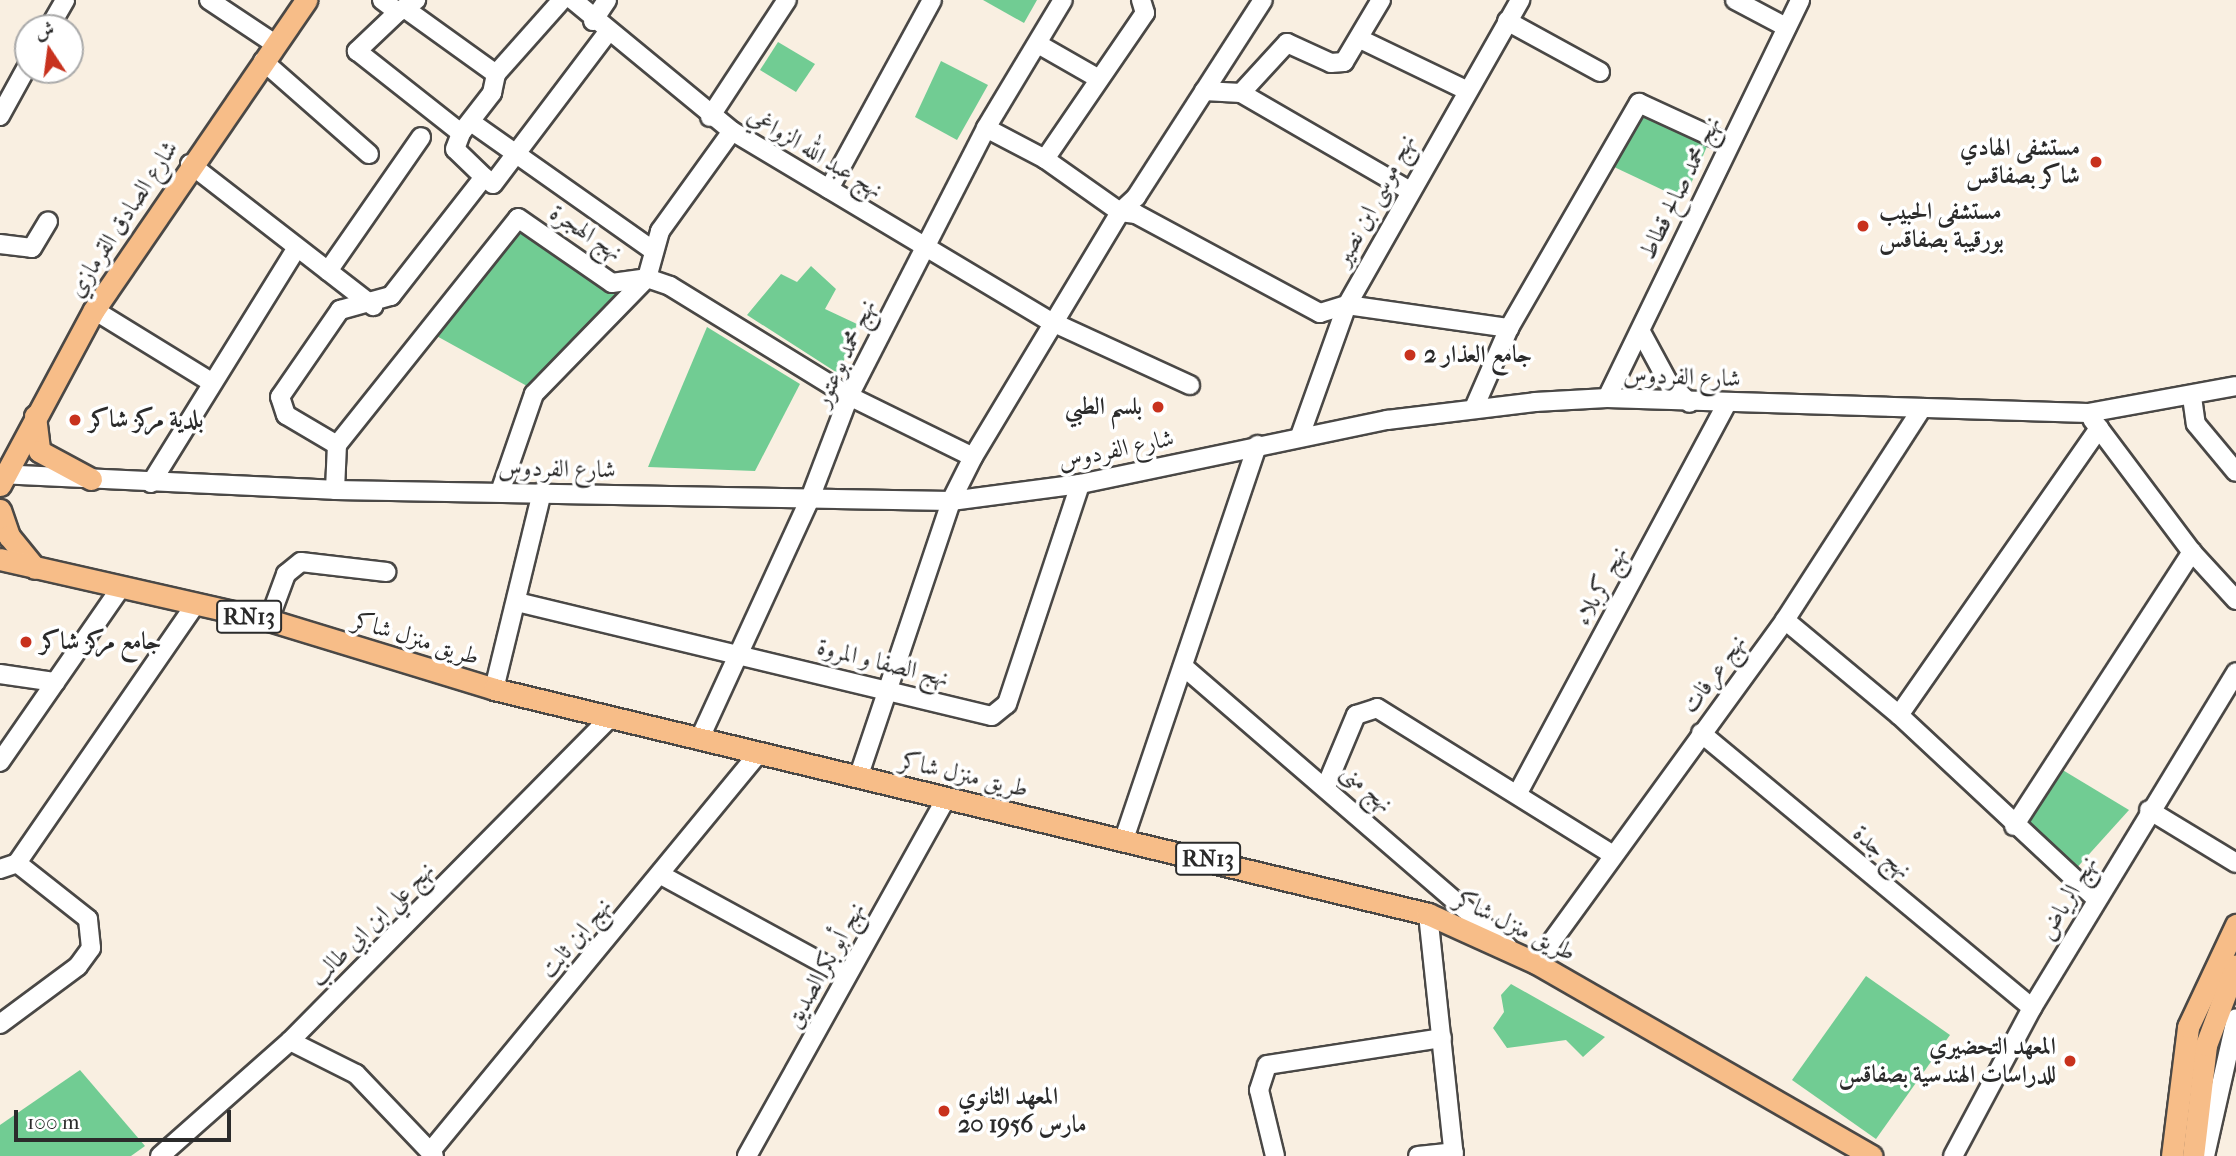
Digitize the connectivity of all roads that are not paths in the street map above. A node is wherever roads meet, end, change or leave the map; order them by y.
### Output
1 (209, 0) edge
2 (382, 0) edge
3 (562, 0) edge
4 (573, 0) edge
5 (607, 0) edge
6 (787, 0) edge
7 (932, 0) edge
8 (1063, 0) edge
9 (1141, 0) edge
10 (1263, 0) edge
11 (1381, 0) edge
12 (1520, 0) edge
13 (1735, 0) edge
14 (1800, 0) edge
15 (305, 1) edge
16 (407, 8) edge
17 (593, 20) junction
18 (1507, 21) junction
19 (1786, 27) junction
20 (607, 33) junction
21 (1360, 39) junction
22 (1038, 44) junction
23 (269, 53) junction
24 (1600, 72) dead end
25 (496, 74) junction
26 (1099, 79) junction
27 (18, 84) edge
28 (1464, 89) junction
29 (1204, 91) junction
30 (1241, 93) junction
31 (0, 116) edge
32 (710, 117) junction
33 (466, 127) junction
34 (986, 128) junction
35 (732, 131) junction
36 (421, 137) dead end
37 (1728, 144) junction
38 (369, 154) dead end
39 (516, 156) junction
40 (1045, 159) junction
41 (190, 164) junction
42 (484, 177) junction
43 (829, 189) junction
44 (1408, 190) junction
45 (1119, 212) junction
46 (48, 221) dead end
47 (0, 244) edge
48 (296, 248) junction
49 (923, 248) junction
50 (654, 251) junction
51 (328, 271) junction
52 (647, 278) junction
53 (1347, 305) junction
54 (373, 306) junction
55 (94, 310) junction
56 (1050, 321) junction
57 (1509, 328) junction
58 (1640, 332) junction
59 (211, 382) junction
60 (1190, 385) dead end
61 (2236, 386) edge
62 (849, 396) junction
63 (2192, 397) junction
64 (1606, 398) junction
65 (1690, 403) junction
66 (1726, 405) junction
67 (1474, 408) junction
68 (1922, 408) junction
69 (2088, 413) junction
70 (35, 416) junction
71 (2099, 428) junction
72 (1300, 436) junction
73 (337, 445) junction
74 (1257, 445) junction
75 (973, 457) junction
76 (2236, 472) edge
77 (2, 478) edge
78 (91, 479) junction
79 (151, 483) junction
80 (1080, 484) junction
81 (335, 490) junction
82 (500, 492) junction
83 (542, 492) junction
84 (809, 501) junction
85 (951, 501) junction
86 (0, 510) edge
87 (2192, 552) junction
88 (0, 559) edge
89 (32, 567) junction
90 (0, 569) edge
91 (386, 572) dead end
92 (120, 590) junction
93 (2236, 600) edge
94 (517, 602) junction
95 (194, 606) junction
96 (1784, 620) junction
97 (269, 621) junction
98 (737, 654) junction
99 (1184, 667) junction
100 (2236, 672) edge
101 (0, 674) edge
102 (55, 682) junction
103 (893, 687) junction
104 (494, 689) junction
105 (1899, 715) junction
106 (610, 718) junction
107 (1701, 733) junction
108 (699, 740) junction
109 (758, 754) junction
110 (0, 762) edge
111 (858, 778) junction
112 (1327, 784) junction
113 (1518, 791) junction
114 (946, 798) junction
115 (2149, 810) junction
116 (2014, 826) junction
117 (1124, 839) junction
118 (1612, 854) junction
119 (2236, 863) edge
120 (8, 866) edge
121 (661, 875) junction
122 (2096, 899) junction
123 (1429, 914) junction
124 (2236, 925) edge
125 (1513, 951) junction
126 (1536, 963) junction
127 (2236, 965) edge
128 (846, 976) junction
129 (2032, 1008) junction
130 (2236, 1018) edge
131 (0, 1024) edge
132 (1442, 1038) junction
133 (290, 1041) junction
134 (432, 1154) edge
135 (1454, 1154) edge
136 (160, 1156) edge
137 (747, 1156) edge
138 (1275, 1156) edge
139 (1418, 1156) edge
140 (1872, 1156) edge
141 (1953, 1156) edge
142 (2172, 1156) edge
143 (2193, 1156) edge
144 (2205, 1156) edge

1 - 23 street
2 - 16 street
3 - 25 street
4 - 17 street, نهج عبد الله الزواغي
5 - 17 street
6 - 32 street
7 - 43 street
8 - 22 street, نهج محمد بوعتور
9 - 26 street
10 - 29 street
11 - 21 street
12 - 18 street, نهج موسى ابن نصير
13 - 19 street
14 - 19 street, نهج محمد صالح قطاط
15 - 23 main road, شارع الصادق القرمازي
16 - 25 street
16 - 33 street
17 - 20 street, نهج عبد الله الزواغي
18 - 24 street
18 - 28 street, نهج موسى ابن نصير
19 - 37 street, نهج محمد صالح قطاط
20 - 32 street, نهج عبد الله الزواغي
20 - 39 street
21 - 28 street
21 - 30 street
22 - 26 street
22 - 34 street, نهج محمد بوعتور
23 - 38 street
23 - 41 main road, شارع الصادق القرمازي
25 - 33 street
26 - 40 street
27 - 31 street
28 - 44 street, نهج موسى ابن نصير
29 - 30 street
29 - 45 street
30 - 44 street
32 - 35 street, نهج عبد الله الزواغي
33 - 39 street
33 - 42 street
34 - 40 street
34 - 49 street, نهج محمد بوعتور
35 - 43 street, نهج عبد الله الزواغي
35 - 50 street
36 - 51 street
37 - 57 street
37 - 58 street, نهج محمد صالح قطاط
39 - 42 street
39 - 50 street
40 - 45 street
41 - 48 street
41 - 55 main road, شارع الصادق القرمازي
42 - 54 street
43 - 49 street, نهج عبد الله الزواغي
44 - 53 street, نهج موسى ابن نصير
45 - 53 street
45 - 56 street
46 - 47 street
48 - 51 street
48 - 59 street
49 - 56 street, نهج عبد الله الزواغي
49 - 62 street, نهج محمد بوعتور
50 - 52 street
51 - 54 street
52 - 62 street, نهج الهجرة
52 - 73 street, نهج الهجرة
52 - 82 street
53 - 57 street
53 - 72 street, نهج موسى ابن نصير
54 - 73 street
55 - 59 street
55 - 70 main road, شارع الصادق القرمازي
56 - 60 street, نهج عبد الله الزواغي
56 - 75 street
57 - 67 street
58 - 64 street, نهج محمد صالح قطاط
58 - 65 street
59 - 79 street
61 - 63 street, شارع الفردوس
62 - 75 street, نهج الهجرة
62 - 84 street, نهج محمد بوعتور
63 - 69 street, شارع الفردوس
63 - 76 street
64 - 65 street, شارع الفردوس
64 - 67 street, شارع الفردوس
65 - 66 street, شارع الفردوس
66 - 68 street, شارع الفردوس
66 - 113 street, نهج كربلاء
67 - 72 street, شارع الفردوس
68 - 69 street, شارع الفردوس
68 - 96 street, نهج عرفات
69 - 71 street
70 - 77 main road, شارع الصادق القرمازي
70 - 78 main road
71 - 87 street
71 - 105 street
72 - 74 street, شارع الفردوس
73 - 81 street
74 - 80 street, شارع الفردوس
74 - 99 street
75 - 85 street
77 - 78 street, شارع الفردوس
78 - 79 street, شارع الفردوس
79 - 81 street, شارع الفردوس
80 - 85 street, شارع الفردوس
80 - 103 street, نهج الصفا و المروة
81 - 82 street, شارع الفردوس
82 - 83 street, شارع الفردوس
83 - 84 street, شارع الفردوس
83 - 94 street
84 - 85 street, شارع الفردوس
84 - 98 street, نهج محمد بوعتور
85 - 103 street
86 - 89 main road
87 - 93 street
87 - 116 street
88 - 89 main road, طريق منزل شاكر / RN13
89 - 90 main road
89 - 92 main road, طريق منزل شاكر / RN13
91 - 97 street
92 - 95 main road, طريق منزل شاكر / RN13
92 - 102 street
94 - 98 street, نهج الصفا و المروة
94 - 104 street
95 - 97 main road, طريق منزل شاكر / RN13
95 - 120 street
96 - 105 street
96 - 107 street, نهج عرفات
97 - 104 main road, طريق منزل شاكر / RN13
98 - 103 street, نهج الصفا و المروة
98 - 108 street, نهج محمد بوعتور
99 - 112 street, نهج منى
99 - 117 street
100 - 115 street, نهج الرياض
101 - 102 street
102 - 110 street
103 - 111 street
104 - 106 main road, طريق منزل شاكر / RN13
105 - 116 street
106 - 108 main road, طريق منزل شاكر / RN13
106 - 133 street, نهج علي ابن ابي طالب
107 - 118 street, نهج عرفات
107 - 129 street, نهج جدة
108 - 109 main road, طريق منزل شاكر / RN13
109 - 111 main road, طريق منزل شاكر / RN13
109 - 121 street, نهج ابن ثابت
111 - 114 main road, طريق منزل شاكر / RN13
112 - 113 street
112 - 125 street, نهج منى
113 - 118 street
114 - 117 main road, طريق منزل شاكر / RN13
114 - 128 street, نهج أبو بكر الصديق
115 - 119 street
115 - 122 street, نهج الرياض
116 - 122 street
117 - 123 main road, طريق منزل شاكر / RN13
118 - 126 street, نهج عرفات
120 - 131 street
121 - 128 street
121 - 134 street, نهج ابن ثابت
122 - 129 street, نهج الرياض
123 - 125 main road, طريق منزل شاكر / RN13
123 - 132 street
124 - 142 main road
125 - 126 main road, طريق منزل شاكر / RN13
126 - 140 main road, طريق منزل شاكر / RN13
127 - 143 main road
128 - 137 street, نهج أبو بكر الصديق
129 - 141 street, نهج الرياض
130 - 144 street
132 - 135 street
132 - 138 street
133 - 134 street
133 - 136 street, نهج علي ابن ابي طالب
135 - 139 street

